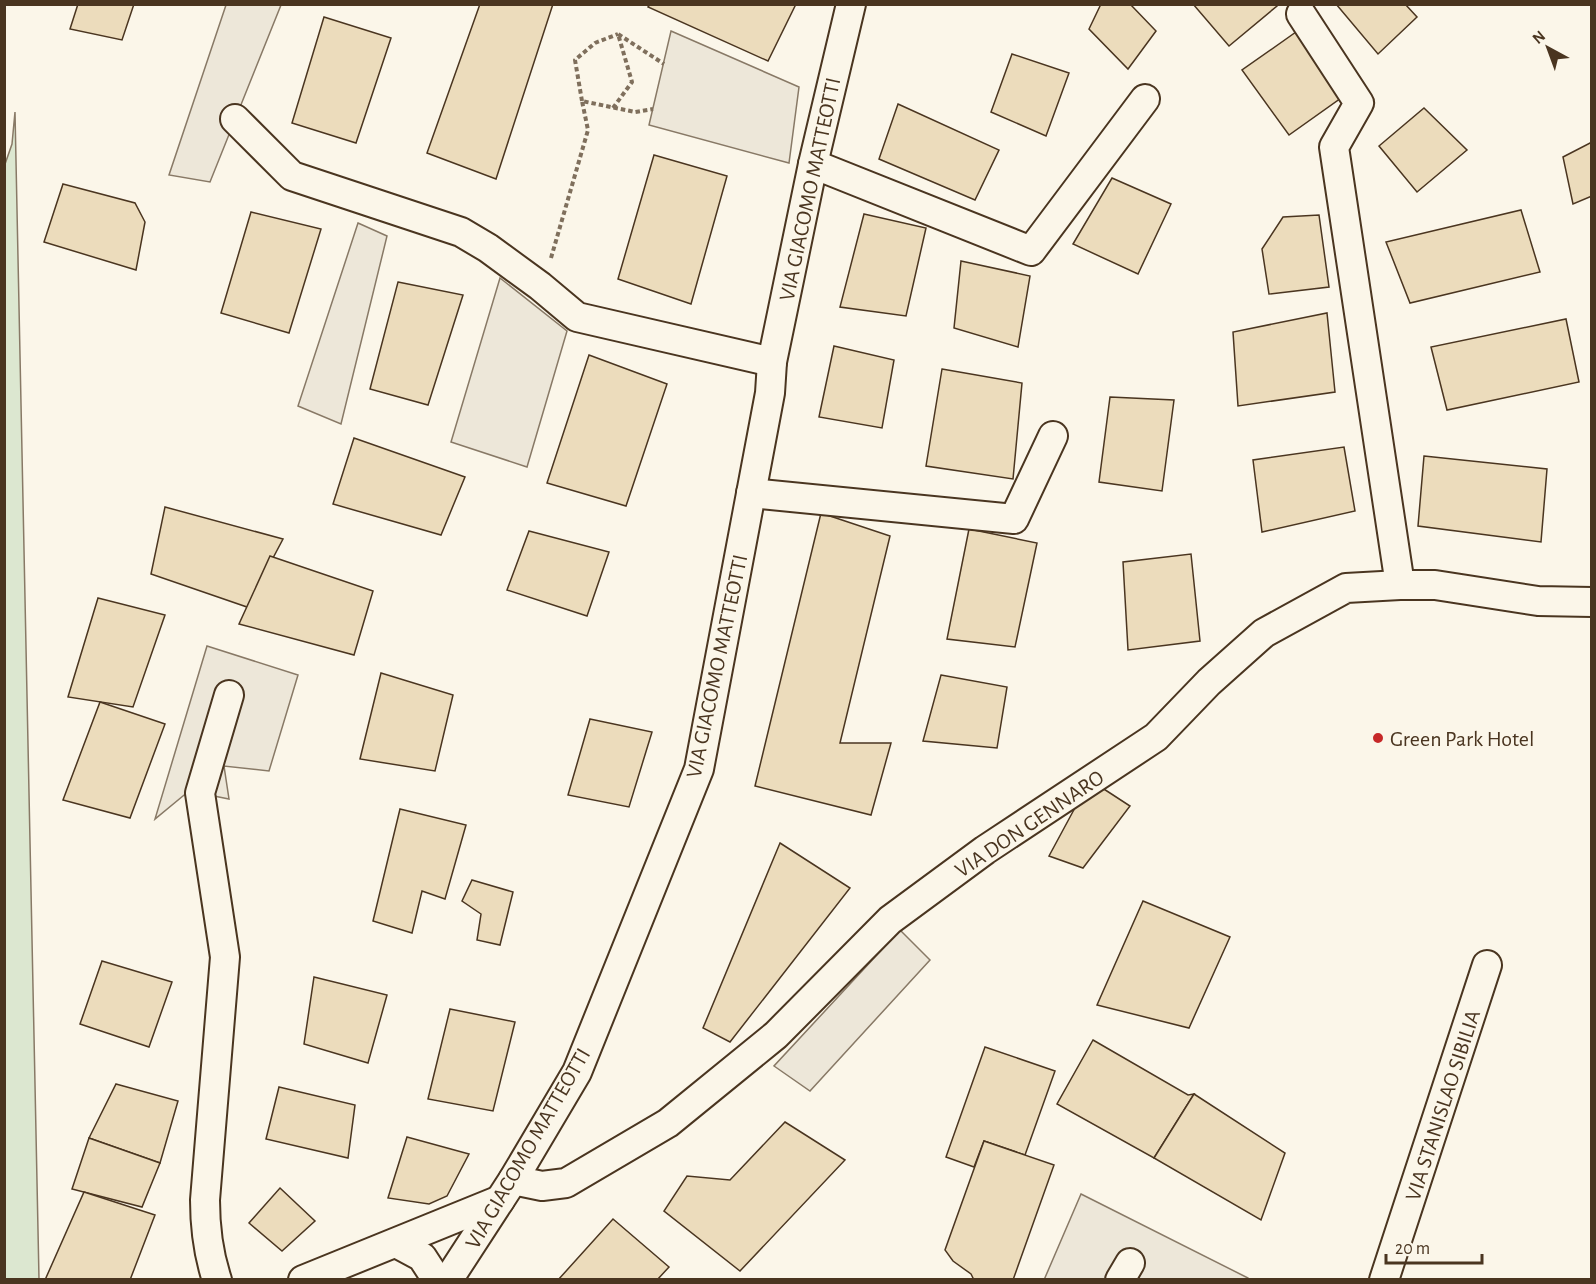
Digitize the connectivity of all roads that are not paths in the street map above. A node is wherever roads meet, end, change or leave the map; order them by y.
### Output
1 (851, 4) edge
2 (1301, 14) dead end
3 (1145, 99) dead end
4 (235, 119) dead end
5 (813, 164) junction
6 (772, 362) junction
7 (1053, 436) dead end
8 (751, 493) junction
9 (1400, 585) junction
10 (1592, 602) edge
11 (230, 695) dead end
12 (1487, 965) dead end
13 (506, 1190) junction
14 (396, 1243) junction
15 (332, 1274) edge
16 (217, 1280) edge
17 (303, 1280) edge
18 (437, 1280) edge
19 (448, 1280) edge
20 (1384, 1280) edge

1 - 5 street, VIA GIACOMO MATTEOTTI
2 - 9 street
3 - 5 street
4 - 6 street
5 - 6 street, VIA GIACOMO MATTEOTTI
6 - 8 street, VIA GIACOMO MATTEOTTI
7 - 8 street
8 - 13 street, VIA GIACOMO MATTEOTTI
9 - 10 street, VIA DON GENNARO
9 - 13 street, VIA DON GENNARO
11 - 16 street
12 - 20 street, VIA STANISLAO SIBILIA
13 - 14 street
13 - 19 street, VIA GIACOMO MATTEOTTI
14 - 15 street
14 - 18 street
15 - 17 street

